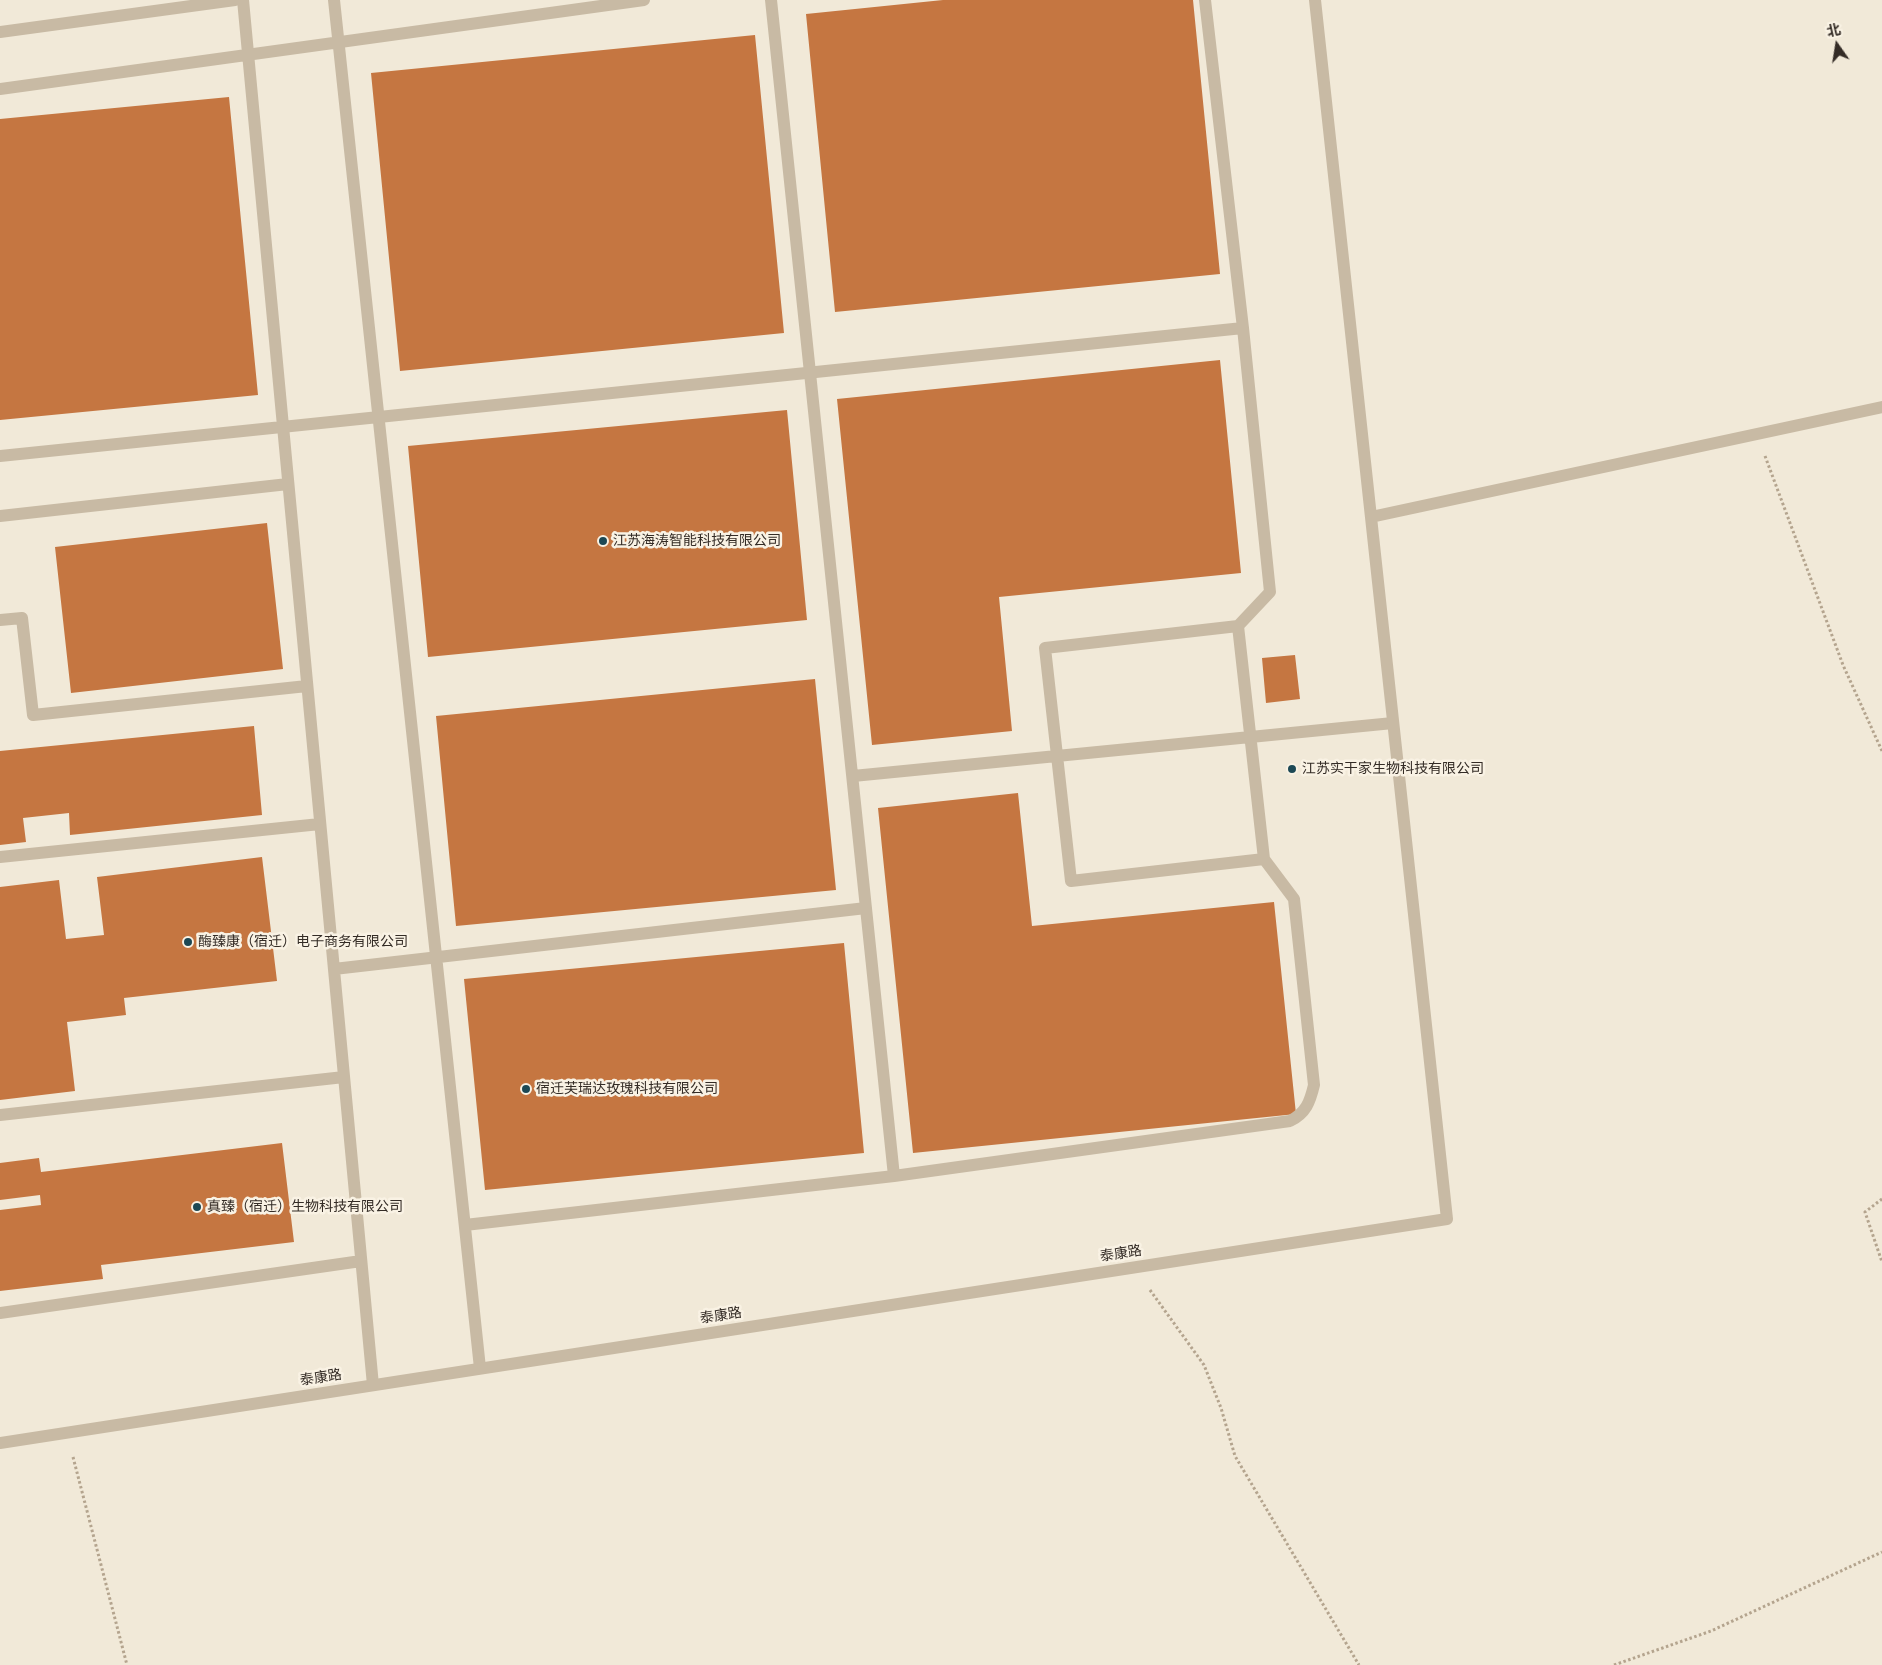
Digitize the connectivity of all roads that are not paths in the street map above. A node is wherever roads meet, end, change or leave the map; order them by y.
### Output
1 (235, 0) edge
2 (243, 0) edge
3 (334, 0) edge
4 (644, 0) edge
5 (772, 0) edge
6 (1205, 0) edge
7 (1315, 0) edge
8 (0, 32) edge
9 (338, 42) junction
10 (247, 54) junction
11 (0, 89) edge
12 (1243, 328) junction
13 (811, 373) junction
14 (1882, 406) edge
15 (380, 417) junction
16 (282, 427) junction
17 (0, 456) edge
18 (288, 484) junction
19 (0, 516) edge
20 (1371, 518) junction
21 (0, 620) edge
22 (1238, 626) junction
23 (307, 686) junction
24 (1393, 724) junction
25 (1250, 737) junction
26 (1057, 756) junction
27 (853, 776) junction
28 (320, 824) junction
29 (0, 857) edge
30 (1264, 858) junction
31 (866, 908) junction
32 (437, 956) junction
33 (334, 969) junction
34 (344, 1077) junction
35 (0, 1115) edge
36 (894, 1176) junction
37 (465, 1225) junction
38 (361, 1260) junction
39 (0, 1313) edge
40 (480, 1368) junction
41 (373, 1385) junction
42 (0, 1443) edge

1 - 8 street
2 - 10 street
3 - 9 street
4 - 9 street
5 - 13 street
6 - 12 street
7 - 20 street
9 - 10 street
9 - 15 street
10 - 11 street
10 - 16 street
12 - 13 street
12 - 22 street
13 - 15 street
13 - 27 street
14 - 20 street
15 - 16 street
15 - 32 street
16 - 17 street
16 - 18 street
18 - 19 street
18 - 23 street
20 - 24 street
21 - 23 street
22 - 25 street
22 - 26 street
23 - 28 street
24 - 25 street
24 - 40 street, 泰康路
25 - 26 street
25 - 30 street
26 - 27 street
26 - 30 street
27 - 31 street
28 - 29 street
28 - 33 street
30 - 36 street
31 - 32 street
31 - 36 street
32 - 33 street
32 - 37 street
33 - 34 street
34 - 35 street
34 - 38 street
36 - 37 street
37 - 40 street
38 - 39 street
38 - 41 street
40 - 41 street, 泰康路
41 - 42 street, 泰康路

